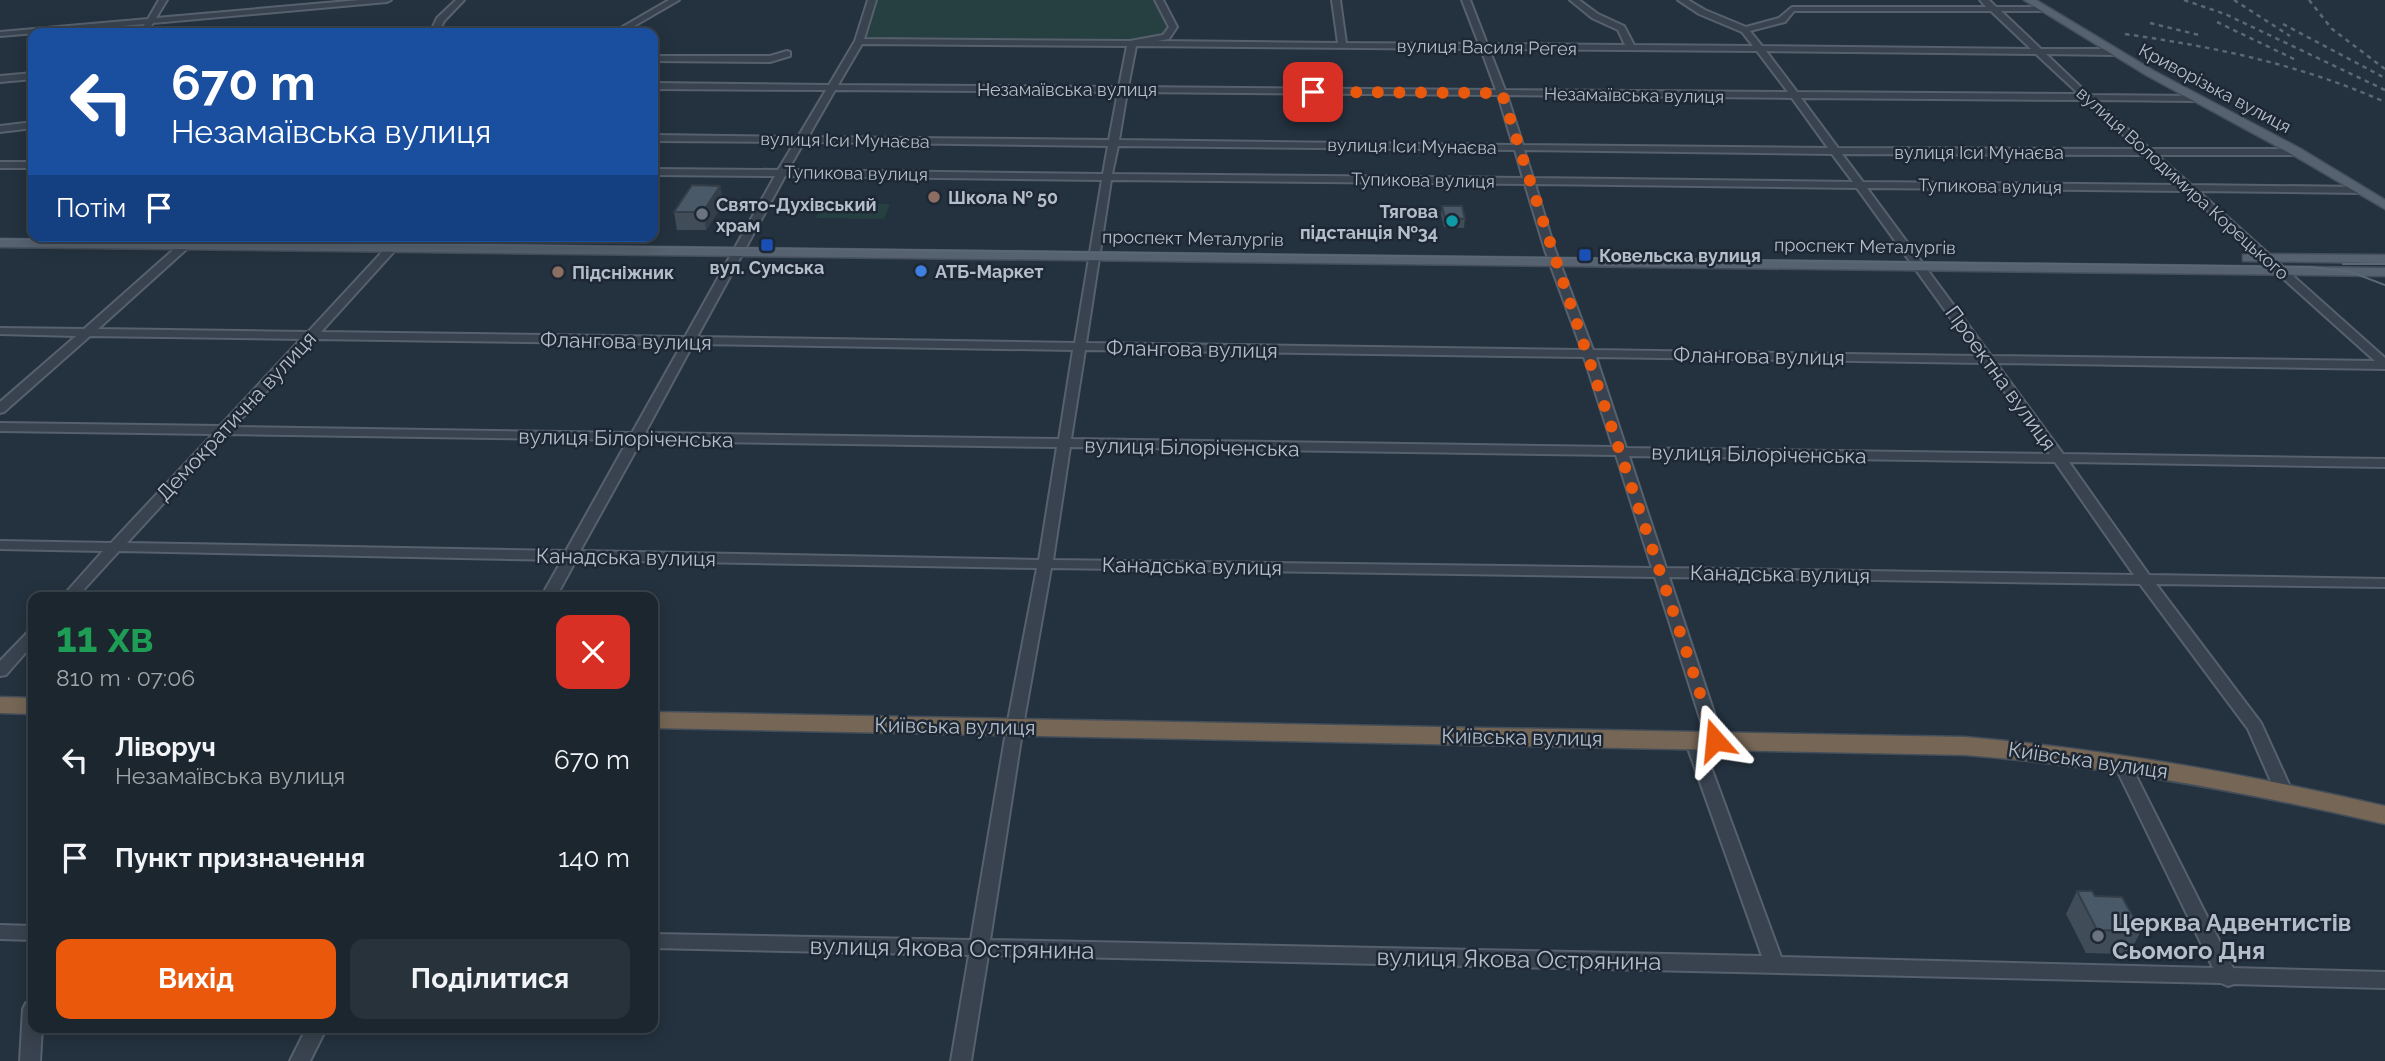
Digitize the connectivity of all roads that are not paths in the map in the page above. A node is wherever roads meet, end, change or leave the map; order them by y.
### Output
1 (163, 0) edge
2 (387, 0) edge
3 (460, 0) edge
4 (675, 0) edge
5 (872, 0) edge
6 (1159, 0) edge
7 (1336, 0) edge
8 (1466, 0) edge
9 (1574, 0) edge
10 (1682, 0) edge
11 (1984, 0) edge
12 (2029, 0) edge
13 (1995, 9) junction
14 (2045, 9) junction
15 (150, 22) junction
16 (75, 28) edge
17 (146, 28) edge
18 (436, 28) edge
19 (625, 28) edge
20 (1745, 30) junction
21 (28, 32) edge
22 (0, 34) edge
23 (859, 41) junction
24 (1132, 43) junction
25 (1342, 45) junction
26 (1485, 47) junction
27 (1631, 48) junction
28 (1759, 49) junction
29 (2040, 52) junction
30 (2114, 52) junction
31 (787, 54) dead end
32 (658, 59) edge
33 (28, 76) edge
34 (0, 79) edge
35 (658, 86) edge
36 (834, 87) junction
37 (1124, 90) junction
38 (1502, 93) junction
39 (1795, 96) junction
40 (2088, 98) junction
41 (2195, 98) junction
42 (28, 126) edge
43 (0, 129) edge
44 (658, 138) edge
45 (802, 139) junction
46 (1115, 142) junction
47 (1519, 147) junction
48 (1836, 150) junction
49 (2297, 152) junction
50 (2150, 153) junction
51 (0, 165) edge
52 (28, 165) edge
53 (658, 172) edge
54 (783, 172) junction
55 (1107, 177) junction
56 (1531, 181) junction
57 (1860, 185) junction
58 (2189, 188) junction
59 (2361, 190) junction
60 (2385, 205) edge
61 (0, 232) edge
62 (28, 232) edge
63 (95, 242) edge
64 (189, 242) edge
65 (219, 242) edge
66 (397, 242) edge
67 (588, 242) edge
68 (0, 243) edge
69 (742, 247) junction
70 (391, 248) junction
71 (1095, 251) junction
72 (1552, 256) junction
73 (2266, 258) junction
74 (2385, 259) edge
75 (1915, 260) junction
76 (2280, 271) junction
77 (2385, 272) edge
78 (0, 331) edge
79 (90, 331) junction
80 (309, 337) junction
81 (689, 342) junction
82 (1081, 348) junction
83 (1589, 354) junction
84 (1987, 359) junction
85 (2385, 365) edge
86 (0, 409) edge
87 (0, 427) edge
88 (221, 432) junction
89 (637, 438) junction
90 (1064, 445) junction
91 (1620, 452) junction
92 (2060, 459) junction
93 (2385, 463) edge
94 (0, 545) edge
95 (115, 547) junction
96 (571, 556) junction
97 (1045, 564) junction
98 (1661, 573) junction
99 (2145, 580) junction
100 (2385, 583) edge
101 (74, 592) edge
102 (551, 592) edge
103 (28, 640) edge
104 (0, 671) edge
105 (0, 705) edge
106 (28, 706) edge
107 (658, 720) edge
108 (1016, 726) junction
109 (1704, 740) junction
110 (2121, 762) junction
111 (2283, 792) junction
112 (2385, 815) edge
113 (0, 932) edge
114 (28, 933) edge
115 (658, 941) edge
116 (981, 950) junction
117 (1774, 964) junction
118 (2228, 978) junction
119 (2385, 981) edge
120 (32, 1033) edge
121 (314, 1033) edge
122 (30, 1061) edge
123 (300, 1061) edge
124 (961, 1061) edge

1 - 15 street
2 - 15 street
3 - 18 street
4 - 19 street
5 - 23 street
6 - 24 street
7 - 25 street
8 - 26 street
9 - 27 street
10 - 20 street
11 - 13 street, вулиця Володимира Корецького
12 - 14 main road, Криворізька вулиця
13 - 14 street
13 - 20 street
13 - 29 street, вулиця Володимира Корецького
14 - 30 main road, Криворізька вулиця
15 - 16 street
15 - 17 street
20 - 28 street, Проектна вулиця
21 - 22 street
23 - 24 street, вулиця Василя Регея
23 - 36 street
24 - 25 street, вулиця Василя Регея
24 - 37 street
25 - 26 street, вулиця Василя Регея
26 - 27 street, вулиця Василя Регея
26 - 38 street
27 - 28 street, вулиця Василя Регея
28 - 29 street, вулиця Василя Регея
28 - 39 street, Проектна вулиця
29 - 30 street, вулиця Василя Регея
29 - 40 street, вулиця Володимира Корецького
30 - 41 main road, Криворізька вулиця
31 - 32 street
33 - 34 street
35 - 36 street, Незамаївська вулиця
36 - 37 street, Незамаївська вулиця
36 - 45 street
37 - 38 street, Незамаївська вулиця
37 - 46 street
38 - 39 street, Незамаївська вулиця
38 - 47 street
39 - 40 street, Незамаївська вулиця
39 - 48 street, Проектна вулиця
40 - 41 street, Незамаївська вулиця
40 - 50 street, вулиця Володимира Корецького
41 - 49 main road, Криворізька вулиця
42 - 43 street
44 - 45 street, вулиця Іси Мунаєва
45 - 46 street, вулиця Іси Мунаєва
45 - 54 street
46 - 47 street, вулиця Іси Мунаєва
46 - 55 street
47 - 48 street, вулиця Іси Мунаєва
47 - 56 street
48 - 50 street, вулиця Іси Мунаєва
48 - 57 street, Проектна вулиця
49 - 50 street, вулиця Іси Мунаєва
49 - 59 main road, Криворізька вулиця
50 - 58 street, вулиця Володимира Корецького
51 - 52 street
53 - 54 street, Тупикова вулиця
54 - 55 street, Тупикова вулиця
54 - 69 street
55 - 56 street, Тупикова вулиця
55 - 71 street
56 - 57 street, Тупикова вулиця
56 - 72 street
57 - 58 street, Тупикова вулиця
57 - 75 street, Проектна вулиця
58 - 59 street, Тупикова вулиця
58 - 73 street, вулиця Володимира Корецького
59 - 60 main road, Криворізька вулиця
61 - 62 main road
63 - 68 main road, проспект Металургів
64 - 79 street
65 - 70 main road, проспект Металургів
66 - 70 street, Демократична вулиця
67 - 69 main road, проспект Металургів
69 - 70 main road, проспект Металургів
69 - 71 main road, проспект Металургів
69 - 81 street
70 - 80 street, Демократична вулиця
71 - 72 main road, проспект Металургів
71 - 82 street
72 - 75 main road, проспект Металургів
72 - 83 street
73 - 74 main road, проспект Металургів
73 - 75 main road, проспект Металургів
73 - 76 street, вулиця Володимира Корецького
75 - 76 main road, проспект Металургів
75 - 84 street, Проектна вулиця
76 - 77 main road, проспект Металургів
76 - 85 street, вулиця Володимира Корецького
78 - 79 street, Флангова вулиця
79 - 80 street, Флангова вулиця
79 - 86 street
80 - 81 street, Флангова вулиця
80 - 88 street, Демократична вулиця
81 - 82 street, Флангова вулиця
81 - 89 street
82 - 83 street, Флангова вулиця
82 - 90 street
83 - 84 street, Флангова вулиця
83 - 91 street
84 - 85 street, Флангова вулиця
84 - 92 street, Проектна вулиця
87 - 88 street, вулиця Білоріченська
88 - 89 street, вулиця Білоріченська
88 - 95 street, Демократична вулиця
89 - 90 street, вулиця Білоріченська
89 - 96 street
90 - 91 street, вулиця Білоріченська
90 - 97 street
91 - 92 street, вулиця Білоріченська
91 - 98 street
92 - 93 street, вулиця Білоріченська
92 - 99 street, Проектна вулиця
94 - 95 street, Канадська вулиця
95 - 96 street, Канадська вулиця
95 - 101 street, Демократична вулиця
96 - 97 street, Канадська вулиця
96 - 102 street
97 - 98 street, Канадська вулиця
97 - 108 street
98 - 99 street, Канадська вулиця
98 - 109 street
99 - 100 street, Канадська вулиця
99 - 111 street, Проектна вулиця
103 - 104 street
105 - 106 highway
107 - 108 highway, Київська вулиця
108 - 109 highway, Київська вулиця
108 - 116 street
109 - 110 highway, Київська вулиця
109 - 117 street
110 - 111 highway, Київська вулиця
110 - 118 street
111 - 112 highway, Київська вулиця
113 - 114 street
115 - 116 street, вулиця Якова Острянина
116 - 117 street, вулиця Якова Острянина
116 - 124 street
117 - 118 street, вулиця Якова Острянина
118 - 119 street, вулиця Якова Острянина
120 - 122 street
121 - 123 street

